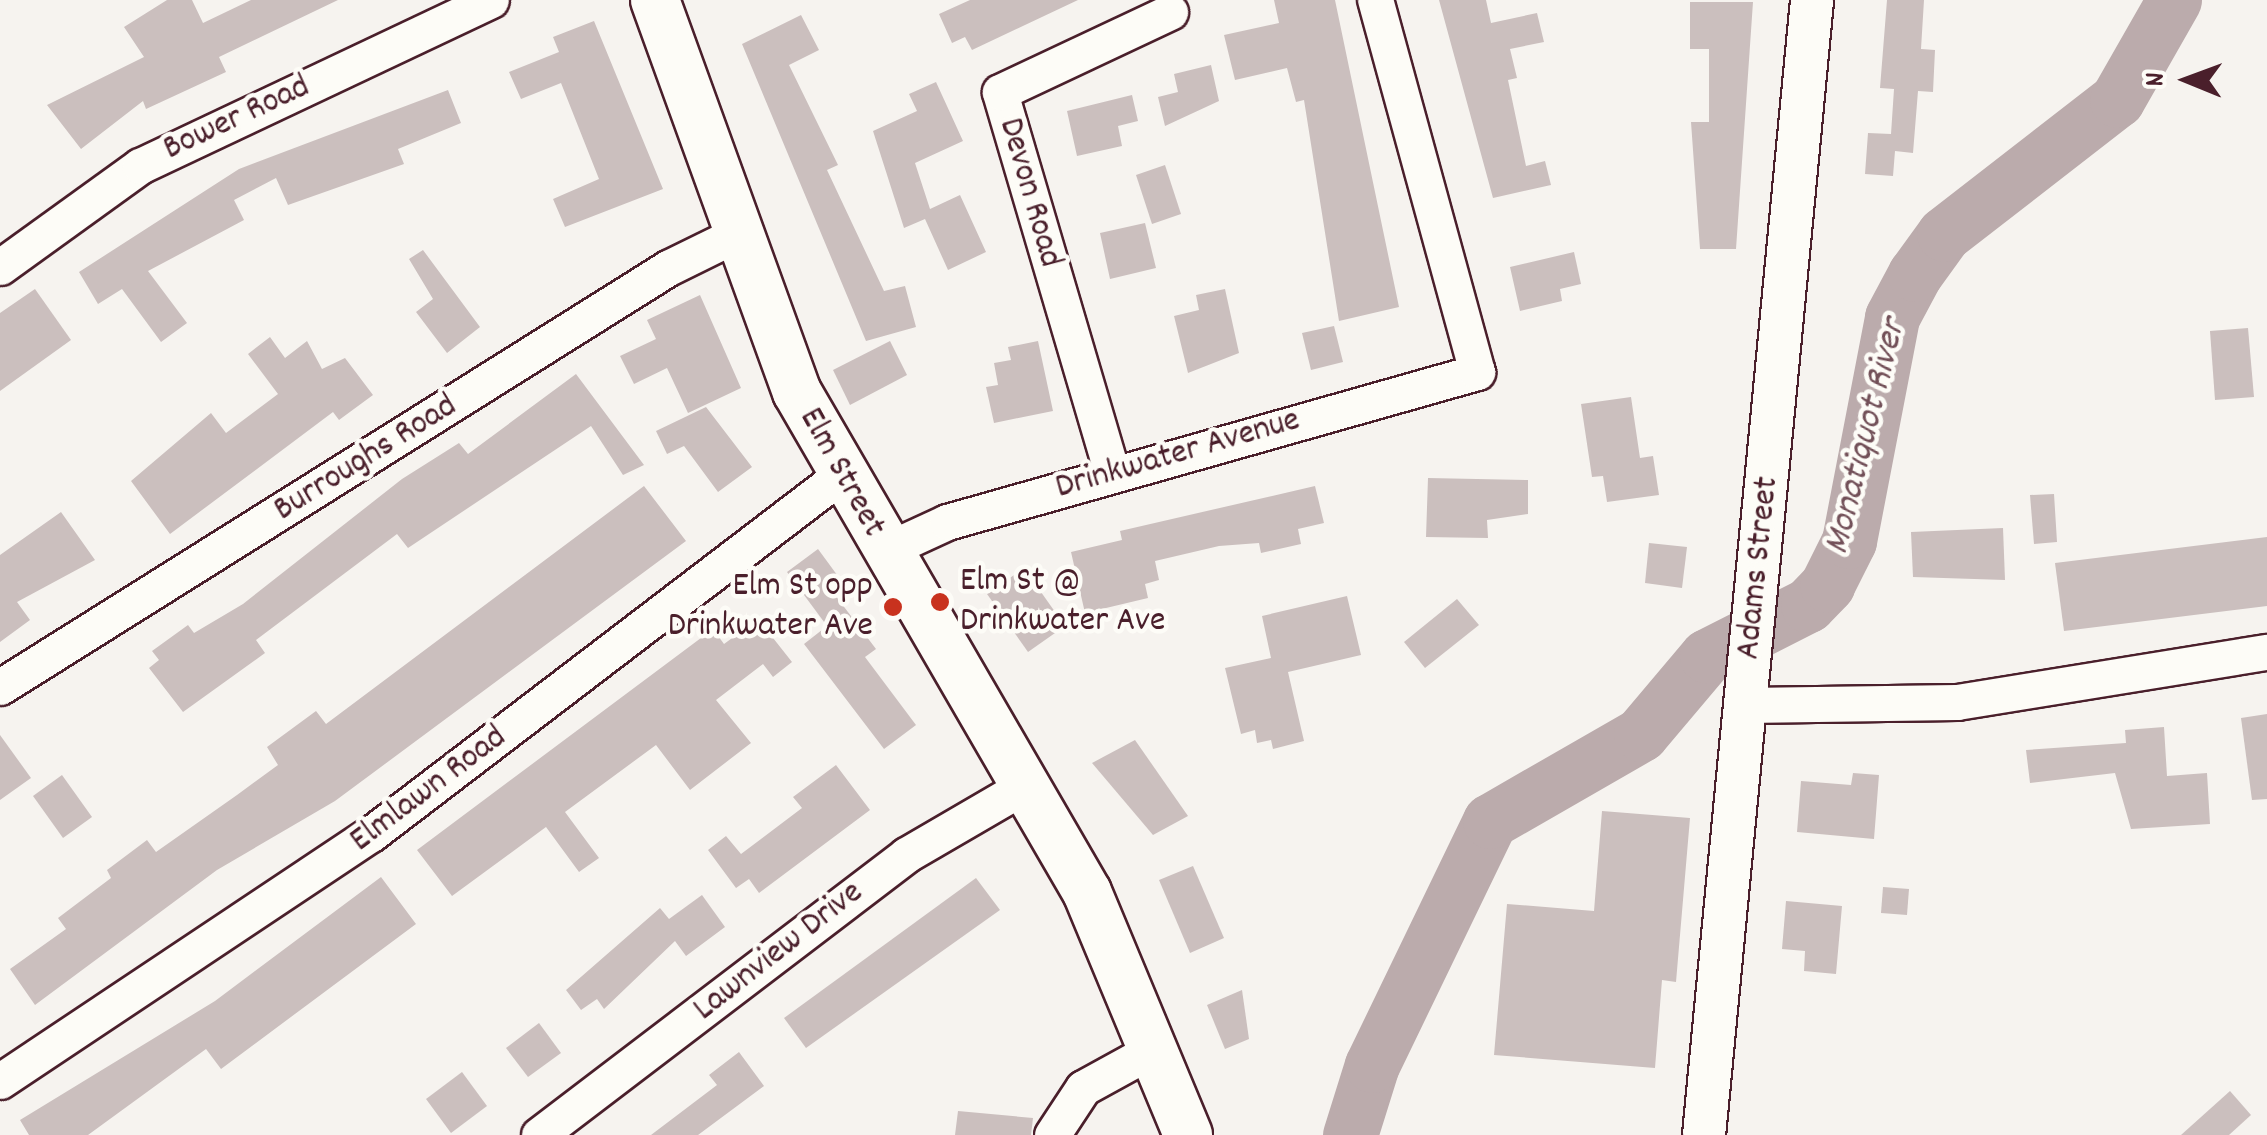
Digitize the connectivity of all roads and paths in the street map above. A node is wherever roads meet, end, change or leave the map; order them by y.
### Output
1 (491, 0) edge
2 (655, 0) edge
3 (1375, 0) edge
4 (1812, 0) edge
5 (1170, 12) dead end
6 (735, 235) junction
7 (0, 266) edge
8 (1112, 473) junction
9 (840, 476) junction
10 (884, 551) junction
11 (2267, 652) edge
12 (1748, 685) junction
13 (0, 686) edge
14 (1028, 784) junction
15 (1154, 1049) junction
16 (0, 1081) edge
17 (539, 1135) edge
18 (1052, 1135) edge
19 (1188, 1135) edge
20 (1704, 1135) edge

1 - 7 street, Bower Road
2 - 6 main road, Elm Street
3 - 8 street, Drinkwater Avenue
4 - 12 street, Adams Street
5 - 8 street, Devon Road
6 - 9 main road, Elm Street
6 - 13 street, Burroughs Road
8 - 10 street, Drinkwater Avenue
9 - 10 main road, Elm Street
9 - 16 street, Elmlawn Road
10 - 14 main road, Elm Street
11 - 12 street
12 - 20 street, Adams Street
14 - 15 main road, Elm Street
14 - 17 street, Lawnview Drive
15 - 18 street
15 - 19 main road, Elm Street

